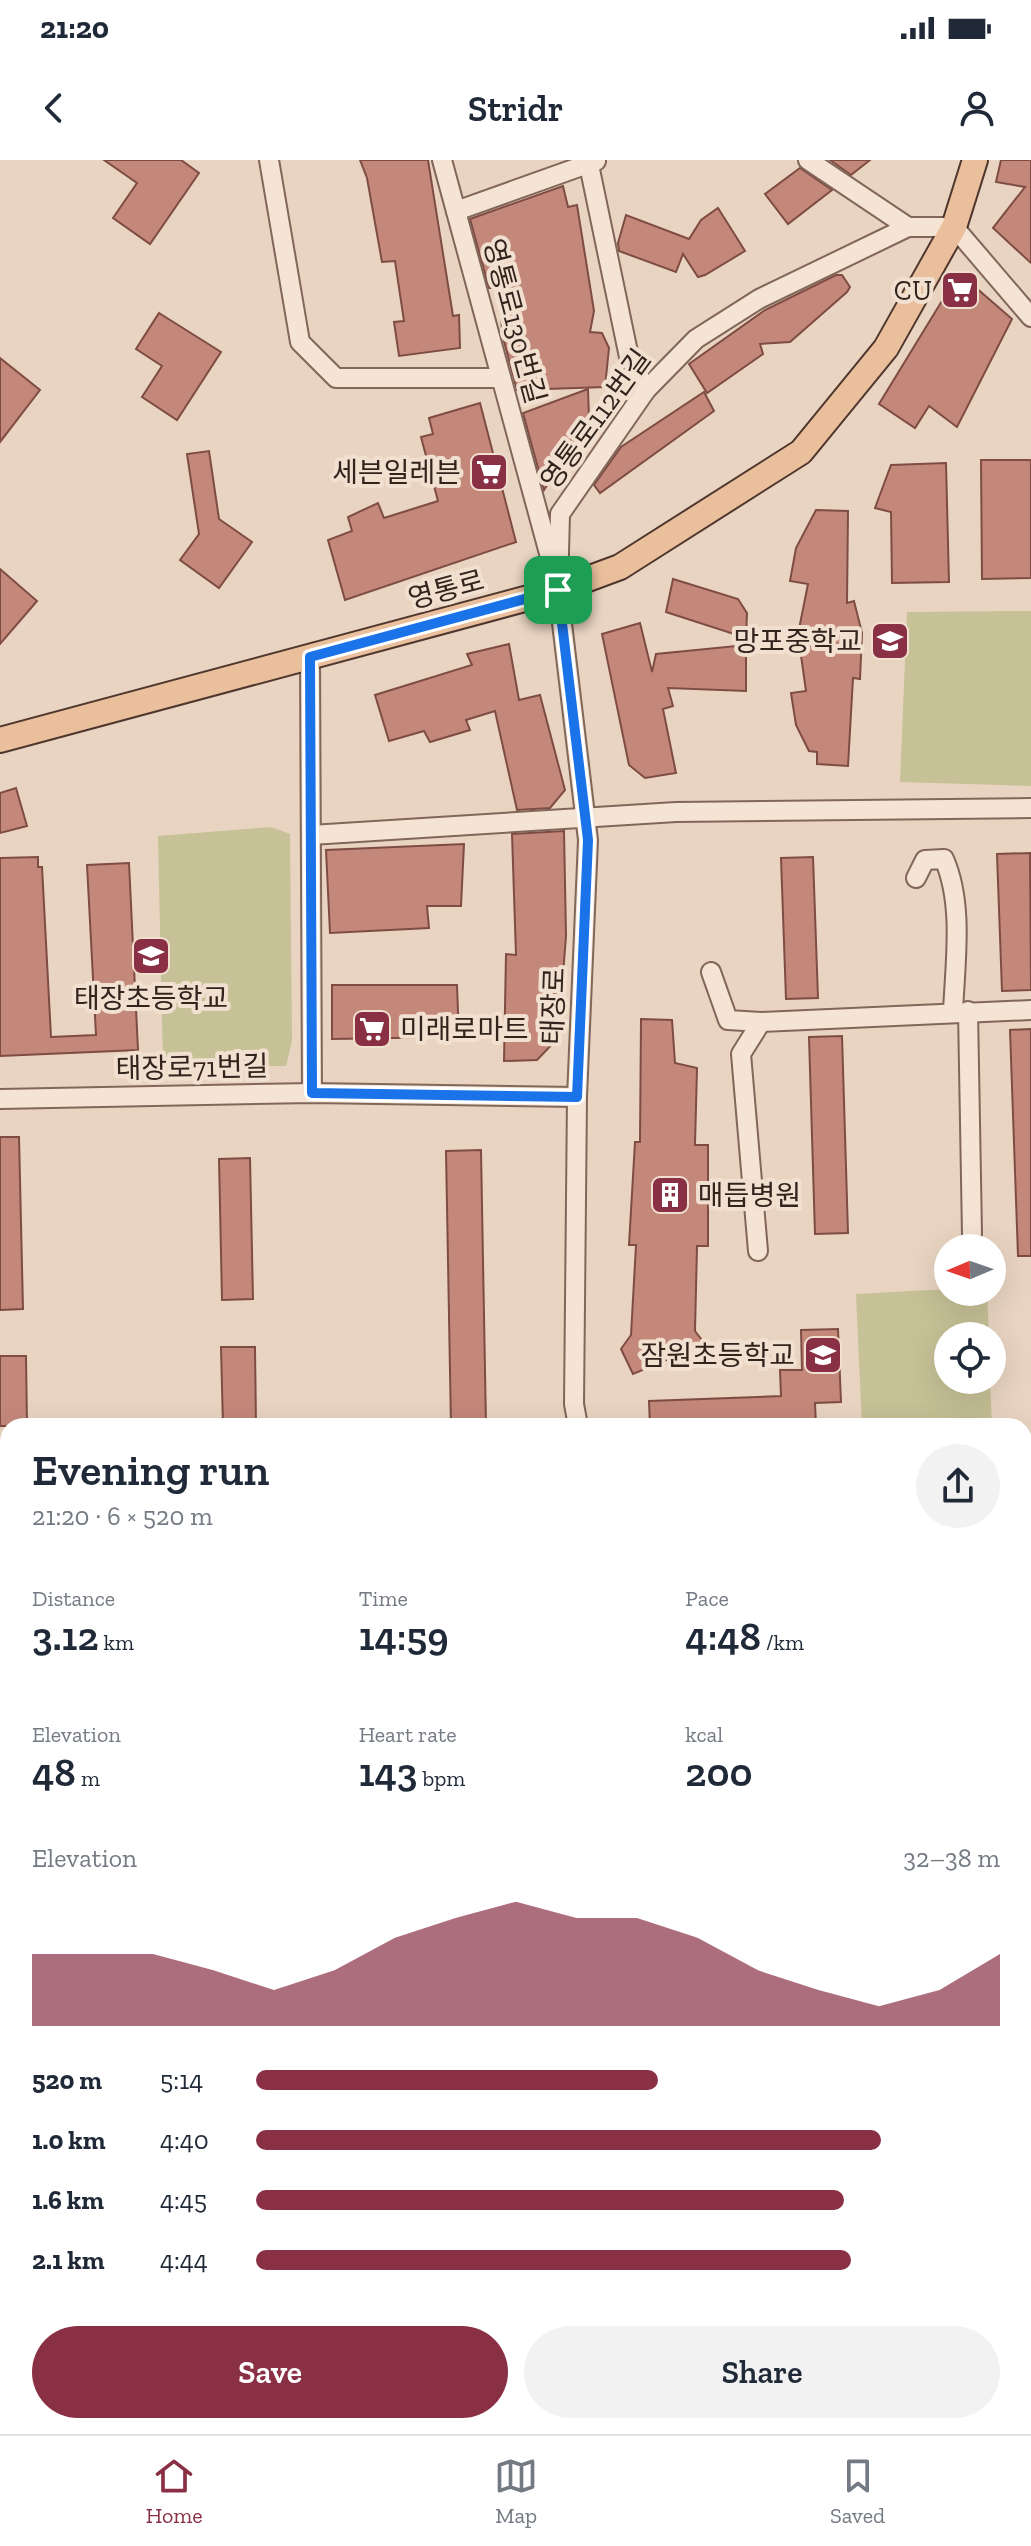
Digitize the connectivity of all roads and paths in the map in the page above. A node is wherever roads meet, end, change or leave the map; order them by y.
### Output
1 (269, 160) edge
2 (442, 160) edge
3 (808, 160) edge
4 (975, 160) edge
5 (592, 161) edge
6 (456, 211) junction
7 (908, 227) junction
8 (954, 227) junction
9 (1031, 317) edge
10 (501, 378) junction
11 (646, 390) junction
12 (558, 590) junction
13 (310, 657) junction
14 (0, 740) edge
15 (1031, 808) edge
16 (585, 819) junction
17 (311, 835) junction
18 (916, 878) dead end
19 (711, 972) dead end
20 (1031, 1010) edge
21 (960, 1012) junction
22 (761, 1022) junction
23 (312, 1093) junction
24 (577, 1097) junction
25 (0, 1099) edge
26 (972, 1234) dead end
27 (758, 1251) dead end
28 (577, 1418) edge

1 - 10 street
2 - 6 street, 영통로130번길
3 - 7 street
4 - 8 main road, 영통로
5 - 6 street
5 - 11 street
6 - 10 street, 영통로130번길
7 - 8 street
7 - 11 street, 영통로112번길
8 - 9 street
8 - 12 main road, 영통로
10 - 12 street, 영통로130번길
11 - 12 street, 영통로112번길
12 - 13 main road, 영통로
12 - 16 street, 태장로
13 - 14 main road, 영통로
13 - 17 street
15 - 16 street
16 - 17 street
16 - 24 street, 태장로
17 - 23 street
18 - 21 street
19 - 22 street
20 - 21 street
21 - 22 street
21 - 26 street
22 - 27 street
23 - 24 street, 태장로71번길
23 - 25 street, 태장로71번길
24 - 28 street, 태장로

